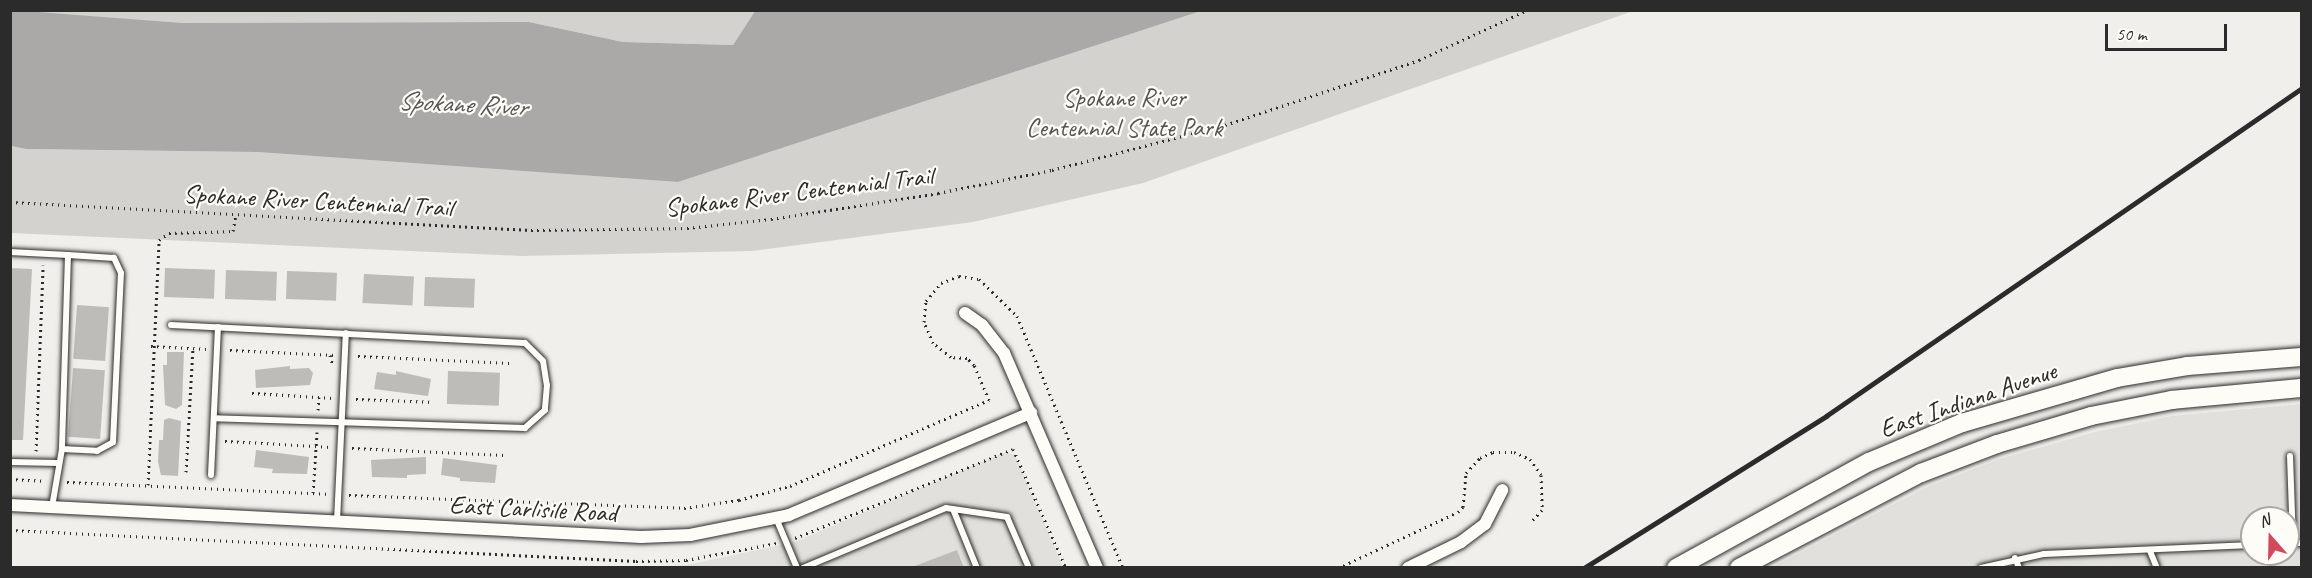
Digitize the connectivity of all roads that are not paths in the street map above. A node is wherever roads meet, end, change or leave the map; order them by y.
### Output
1 (10, 252) edge
2 (69, 255) junction
3 (965, 313) dead end
4 (171, 325) dead end
5 (218, 327) junction
6 (346, 333) junction
7 (2301, 357) edge
8 (2301, 388) edge
9 (1030, 412) junction
10 (214, 418) junction
11 (342, 422) junction
12 (62, 449) junction
13 (2290, 456) dead end
14 (10, 462) edge
15 (58, 463) junction
16 (211, 475) dead end
17 (1502, 490) dead end
18 (10, 505) edge
19 (2290, 506) edge
20 (52, 507) junction
21 (953, 509) junction
22 (776, 518) junction
23 (337, 521) junction
24 (2240, 546) edge
25 (2150, 550) junction
26 (2015, 558) junction
27 (797, 567) edge
28 (803, 567) edge
29 (977, 567) edge
30 (1029, 567) edge
31 (1097, 567) edge
32 (1408, 567) edge
33 (1676, 567) edge
34 (1739, 567) edge
35 (1981, 567) edge
36 (2019, 567) edge
37 (2157, 567) edge

1 - 2 lane
2 - 12 lane
2 - 12 lane
3 - 9 street
4 - 5 lane
5 - 6 lane
5 - 10 lane
6 - 11 lane
6 - 11 lane
7 - 33 main road, East Indiana Avenue
8 - 34 main road, East Indiana Avenue
9 - 22 street, East Carlisile Road
9 - 31 street
10 - 11 lane
10 - 16 lane
11 - 23 lane
12 - 15 lane
13 - 19 lane
14 - 15 lane
15 - 20 lane
17 - 32 street
18 - 20 street, East Carlisile Road
20 - 23 street, East Carlisile Road
21 - 28 lane
21 - 29 lane
21 - 30 lane
22 - 23 street, East Carlisile Road
22 - 27 lane
24 - 25 lane
25 - 26 lane
25 - 37 lane
26 - 35 lane
26 - 36 lane

